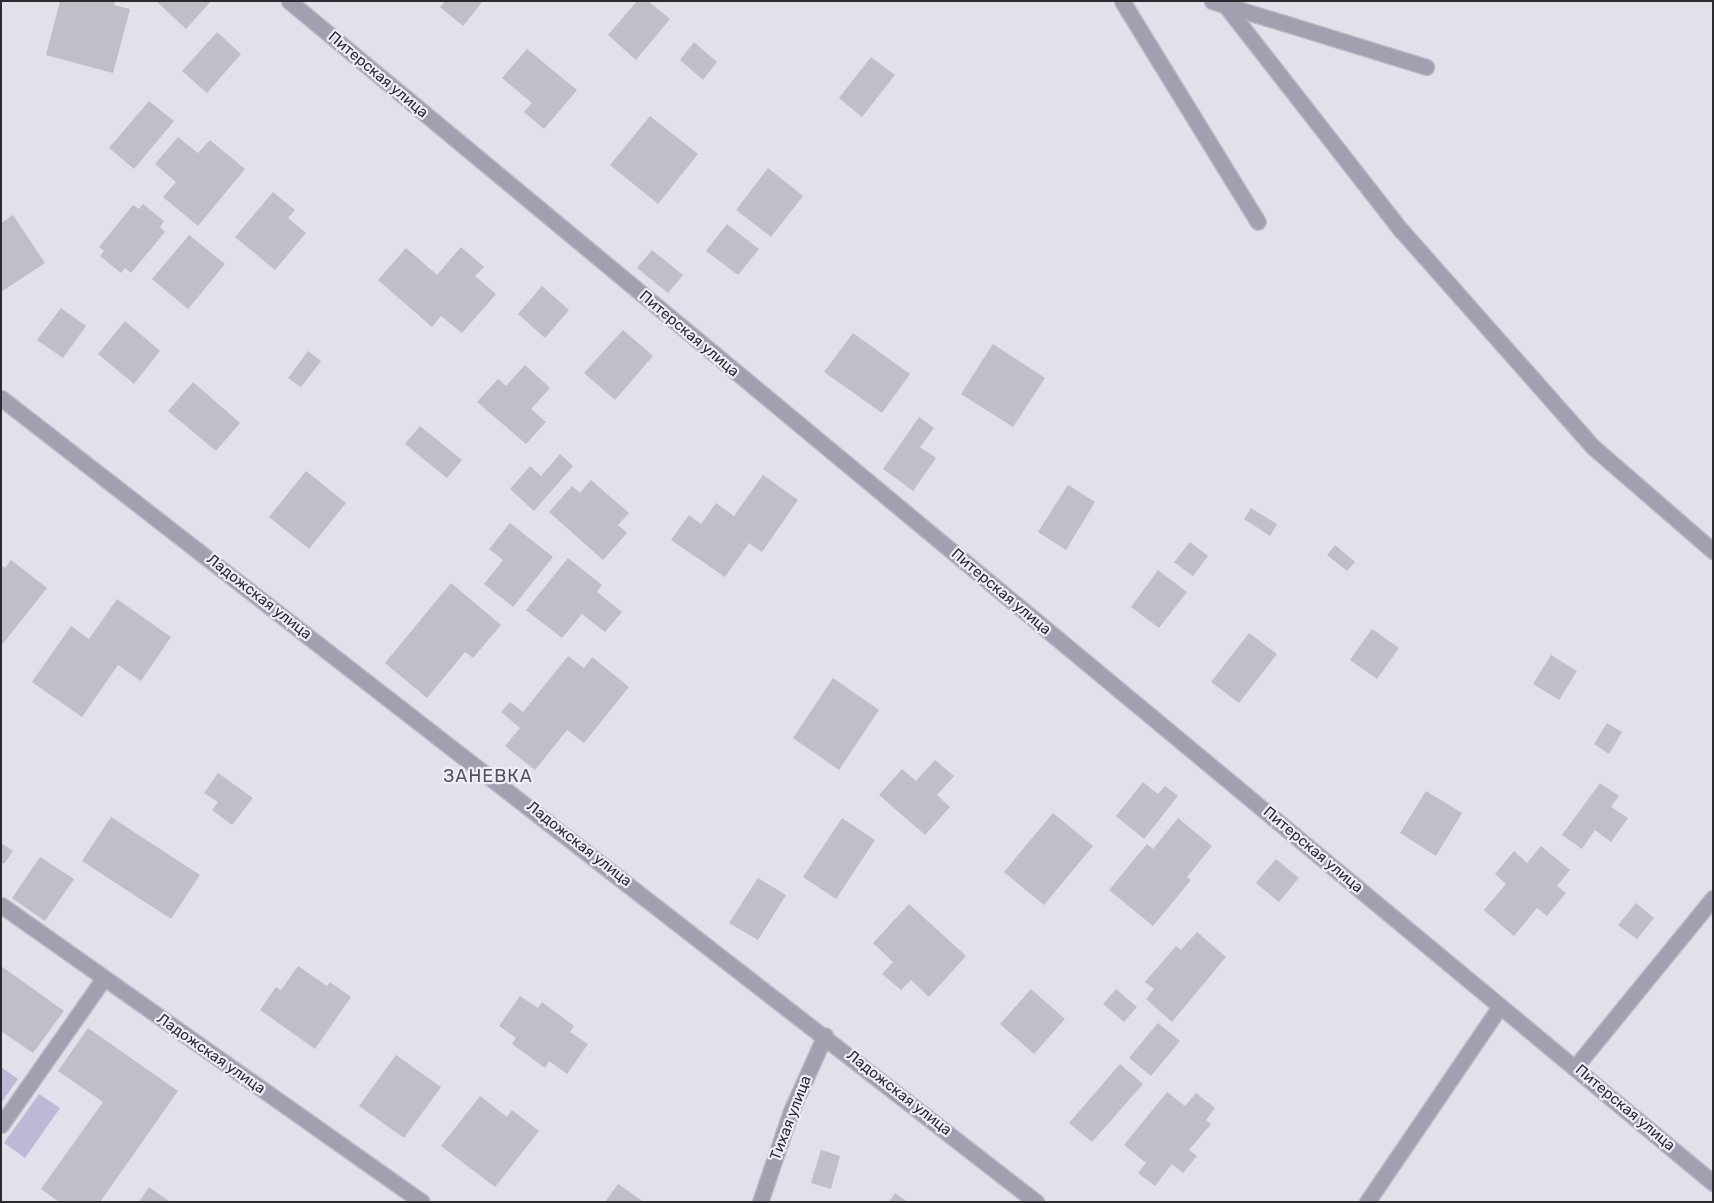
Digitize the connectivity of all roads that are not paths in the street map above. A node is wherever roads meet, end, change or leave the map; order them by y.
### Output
1 (289, 1) edge
2 (1122, 1) edge
3 (1218, 3) edge
4 (1426, 67) dead end
5 (1258, 222) dead end
6 (1, 398) edge
7 (1713, 551) edge
8 (1713, 898) edge
9 (1, 905) edge
10 (104, 978) junction
11 (1500, 1006) junction
12 (825, 1035) junction
13 (1576, 1066) junction
14 (1, 1125) edge
15 (1713, 1183) edge
16 (422, 1202) edge
17 (760, 1202) edge
18 (1036, 1202) edge
19 (1367, 1202) edge

1 - 11 street, Питерская улица
2 - 5 street
3 - 4 street
3 - 7 street
6 - 12 street, Ладожская улица
8 - 13 street
9 - 10 street, Ладожская улица
10 - 14 street
10 - 16 street, Ладожская улица
11 - 13 street, Питерская улица
11 - 19 street
12 - 17 street, Тихая улица
12 - 18 street, Ладожская улица
13 - 15 street, Питерская улица

